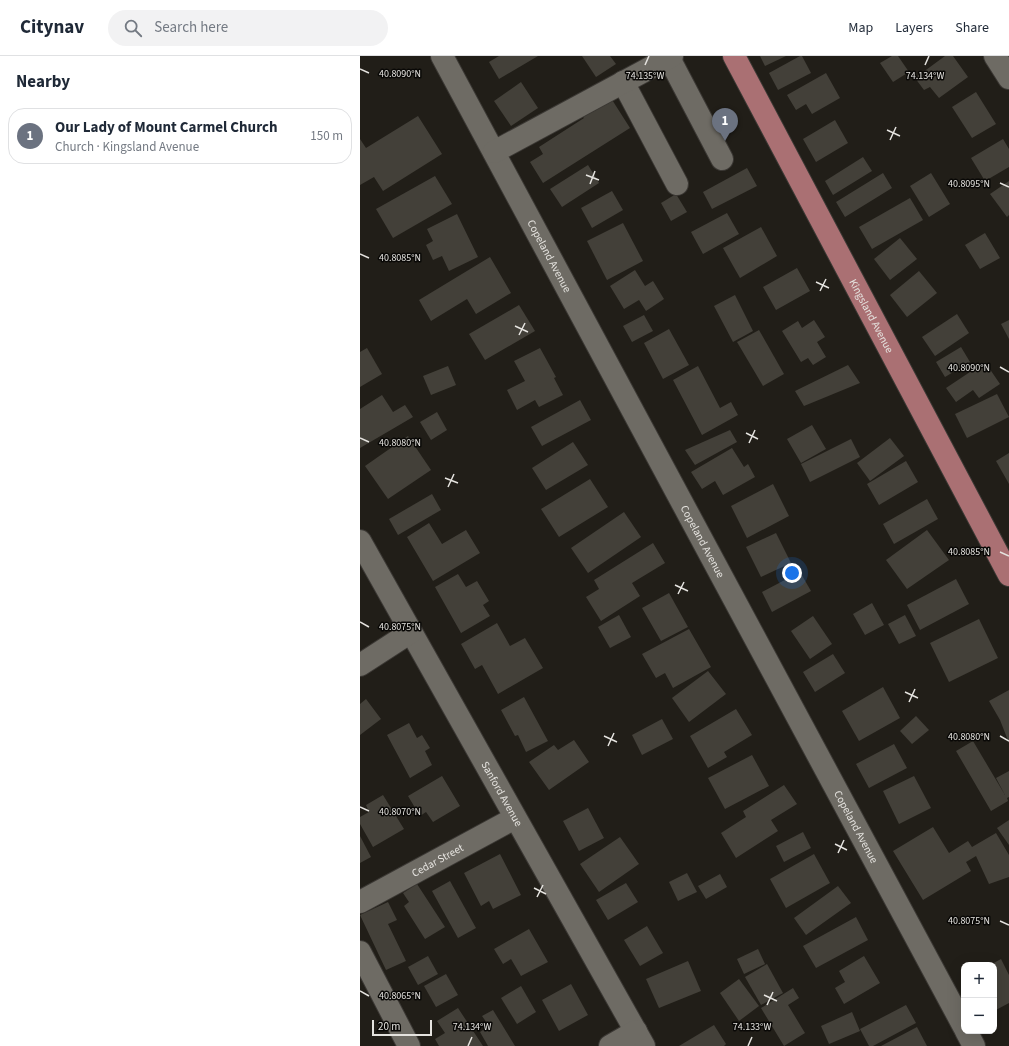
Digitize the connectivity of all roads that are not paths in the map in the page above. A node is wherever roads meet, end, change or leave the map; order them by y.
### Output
1 (442, 56) edge
2 (734, 56) edge
3 (995, 56) edge
4 (670, 57) edge
5 (1009, 78) edge
6 (623, 82) junction
7 (494, 152) junction
8 (722, 159) dead end
9 (677, 184) dead end
10 (360, 541) edge
11 (1009, 575) edge
12 (411, 632) junction
13 (360, 666) edge
14 (514, 818) junction
15 (360, 902) edge
16 (360, 952) edge
17 (961, 1021) edge
18 (968, 1034) edge
19 (640, 1039) edge
20 (409, 1046) edge
21 (610, 1046) edge
22 (974, 1046) edge

1 - 7 street, Copeland Avenue
2 - 11 main road, Kingsland Avenue
3 - 5 street
4 - 6 street
4 - 8 street
6 - 7 street
6 - 9 street
7 - 17 street, Copeland Avenue
10 - 12 street, Sanford Avenue
12 - 13 street
12 - 14 street, Sanford Avenue
14 - 15 street, Cedar Street
14 - 19 street, Sanford Avenue
16 - 20 street
18 - 22 street
19 - 21 street

